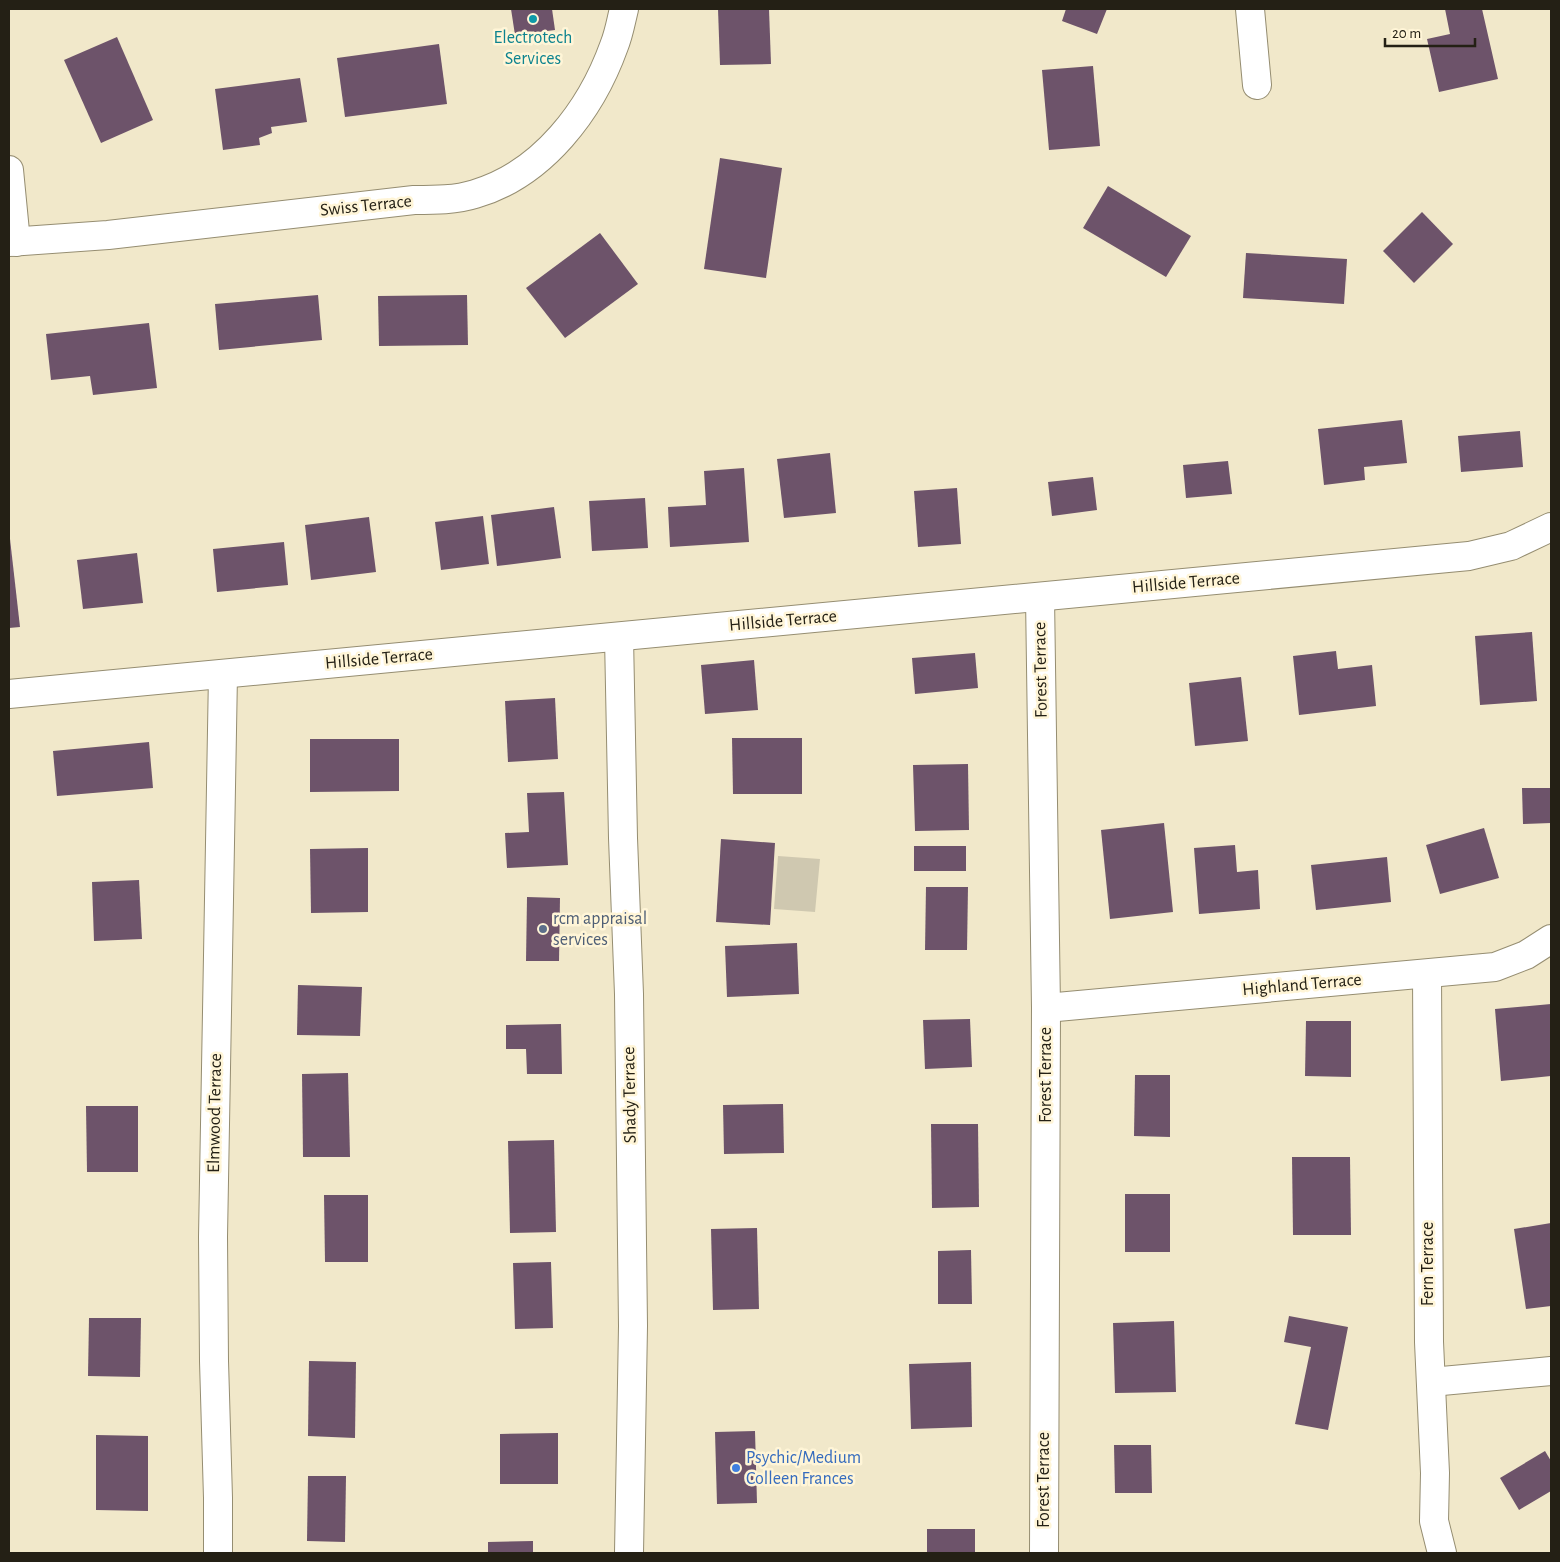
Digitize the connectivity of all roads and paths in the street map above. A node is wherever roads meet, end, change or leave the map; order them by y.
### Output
1 (624, 9) edge
2 (1250, 9) edge
3 (1257, 85) dead end
4 (9, 170) edge
5 (12, 242) edge
6 (1551, 527) edge
7 (1040, 597) junction
8 (619, 637) junction
9 (222, 674) junction
10 (9, 694) edge
11 (1551, 939) edge
12 (1427, 974) junction
13 (1046, 1008) junction
14 (1551, 1371) edge
15 (1430, 1382) junction
16 (218, 1553) edge
17 (628, 1553) edge
18 (1044, 1553) edge
19 (1442, 1553) edge

1 - 5 street, Swiss Terrace
2 - 3 street
4 - 5 street
6 - 7 street, Hillside Terrace
7 - 8 street, Hillside Terrace
7 - 13 street, Forest Terrace
8 - 9 street, Hillside Terrace
8 - 17 street, Shady Terrace
9 - 10 street, Hillside Terrace
9 - 16 street, Elmwood Terrace
11 - 12 street, Highland Terrace
12 - 13 street, Highland Terrace
12 - 15 street, Fern Terrace
13 - 18 street, Forest Terrace
14 - 15 street
15 - 19 street, Fern Terrace

